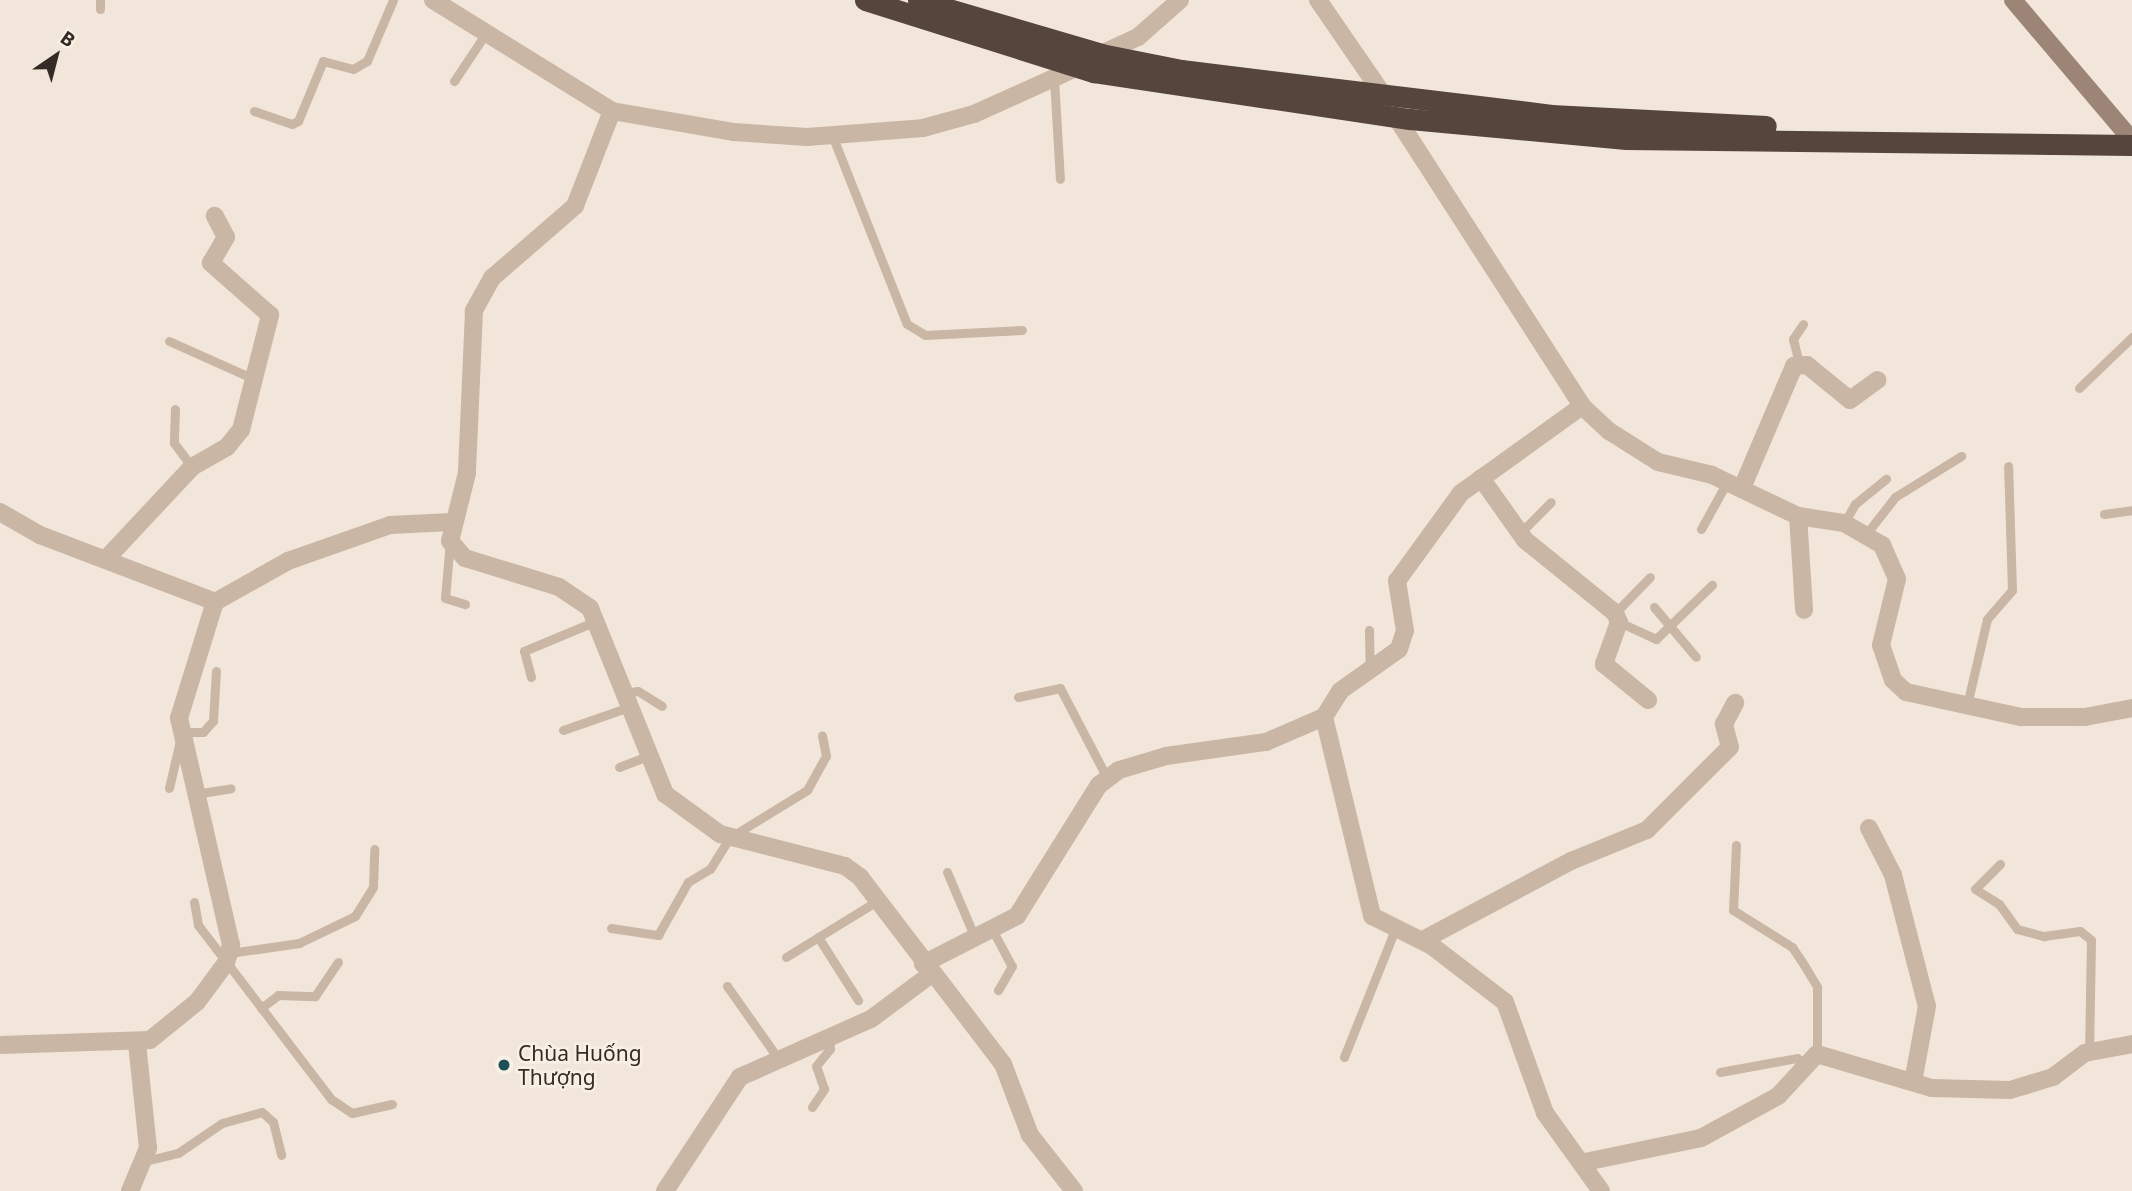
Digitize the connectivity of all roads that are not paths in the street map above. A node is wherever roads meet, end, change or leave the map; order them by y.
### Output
1 (393, 0) edge
2 (433, 0) edge
3 (865, 0) edge
4 (918, 0) edge
5 (1180, 0) edge
6 (1318, 0) edge
7 (2013, 0) edge
8 (895, 5) edge
9 (486, 33) junction
10 (1101, 54) junction
11 (1078, 67) junction
12 (1054, 79) junction
13 (454, 81) dead end
14 (1384, 96) junction
15 (254, 110) dead end
16 (612, 111) junction
17 (1396, 117) junction
18 (1888, 134) junction
19 (832, 135) junction
20 (2129, 135) edge
21 (1060, 179) dead end
22 (215, 216) dead end
23 (1803, 324) dead end
24 (1022, 330) dead end
25 (2132, 337) edge
26 (169, 341) dead end
27 (1799, 363) junction
28 (254, 379) junction
29 (1878, 380) dead end
30 (2079, 388) dead end
31 (1582, 405) junction
32 (175, 409) dead end
33 (1961, 456) dead end
34 (2008, 466) dead end
35 (192, 467) junction
36 (1481, 478) junction
37 (1886, 479) dead end
38 (1735, 485) junction
39 (1551, 502) dead end
40 (2132, 510) edge
41 (0, 512) edge
42 (2104, 514) dead end
43 (1798, 516) junction
44 (451, 522) junction
45 (1844, 523) junction
46 (1701, 529) dead end
47 (1521, 532) junction
48 (1867, 533) junction
49 (450, 541) junction
50 (106, 559) junction
51 (1650, 577) dead end
52 (1712, 585) dead end
53 (215, 603) junction
54 (465, 604) dead end
55 (1654, 607) dead end
56 (1804, 610) dead end
57 (1617, 617) junction
58 (597, 620) junction
59 (1670, 626) junction
60 (1369, 630) dead end
61 (1696, 657) dead end
62 (216, 671) dead end
63 (1371, 671) junction
64 (531, 677) dead end
65 (1018, 697) dead end
66 (626, 700) junction
67 (1648, 700) dead end
68 (1735, 703) dead end
69 (1967, 705) junction
70 (662, 706) dead end
71 (2132, 708) edge
72 (1324, 718) junction
73 (563, 730) dead end
74 (182, 732) junction
75 (822, 735) dead end
76 (647, 756) junction
77 (619, 767) dead end
78 (1107, 778) junction
79 (169, 788) dead end
80 (231, 788) dead end
81 (195, 794) junction
82 (1869, 828) dead end
83 (729, 838) junction
84 (1736, 845) dead end
85 (374, 849) dead end
86 (2000, 864) dead end
87 (947, 872) dead end
88 (194, 901) dead end
89 (877, 901) junction
90 (611, 928) dead end
91 (993, 931) junction
92 (1394, 932) junction
93 (818, 937) junction
94 (976, 939) junction
95 (1423, 940) junction
96 (786, 957) dead end
97 (228, 958) junction
98 (338, 962) dead end
99 (926, 970) junction
100 (727, 986) dead end
101 (998, 990) dead end
102 (858, 999) dead end
103 (261, 1009) junction
104 (829, 1035) junction
105 (137, 1043) junction
106 (2132, 1044) edge
107 (0, 1045) edge
108 (2089, 1051) junction
109 (777, 1057) junction
110 (1344, 1058) dead end
111 (1811, 1059) junction
112 (1720, 1072) dead end
113 (1913, 1082) junction
114 (392, 1104) dead end
115 (812, 1107) dead end
116 (281, 1155) dead end
117 (145, 1161) junction
118 (1585, 1162) junction
119 (130, 1191) edge
120 (665, 1191) edge
121 (1074, 1191) edge
122 (1601, 1191) edge

1 - 15 lane
2 - 9 street
3 - 8 highway
4 - 10 highway
5 - 10 street
6 - 14 street
7 - 20 street
8 - 11 highway
9 - 13 lane
9 - 16 street
10 - 14 highway
11 - 12 street
11 - 17 highway
12 - 19 street
12 - 21 lane
14 - 18 highway
16 - 19 street
16 - 44 street
17 - 18 highway
17 - 31 street
18 - 20 highway
19 - 24 lane
22 - 28 street
23 - 27 lane
25 - 30 lane
26 - 28 lane
27 - 29 street
27 - 38 street
28 - 35 street
31 - 36 street
31 - 38 street
32 - 35 lane
33 - 48 lane
34 - 69 lane
35 - 50 street
36 - 47 street
36 - 63 street
37 - 45 lane
38 - 43 street
38 - 46 lane
39 - 47 lane
40 - 42 lane
41 - 50 street
43 - 45 street
43 - 56 street
44 - 49 street
44 - 53 street
45 - 48 street
47 - 57 street
48 - 69 street
49 - 54 lane
49 - 58 street
50 - 53 street
51 - 57 lane
52 - 59 lane
53 - 74 street
55 - 59 lane
57 - 59 lane
57 - 67 street
58 - 64 lane
58 - 66 street
59 - 61 lane
60 - 63 lane
62 - 74 lane
63 - 72 street
65 - 78 lane
66 - 70 lane
66 - 73 lane
66 - 76 street
68 - 95 street
69 - 71 street
72 - 78 street
72 - 92 street
74 - 79 lane
74 - 81 street
75 - 83 lane
76 - 77 lane
76 - 83 street
78 - 91 street
80 - 81 lane
81 - 97 street
82 - 113 street
83 - 89 street
83 - 90 lane
84 - 111 lane
85 - 97 lane
86 - 108 lane
87 - 94 lane
88 - 97 lane
89 - 93 lane
89 - 99 street
91 - 94 street
91 - 101 lane
92 - 95 street
92 - 110 lane
93 - 96 lane
93 - 102 lane
94 - 99 street
95 - 118 street
97 - 103 lane
97 - 105 street
98 - 103 lane
99 - 104 street
99 - 121 street
100 - 109 lane
103 - 114 lane
104 - 109 street
104 - 115 lane
105 - 107 street
105 - 117 street
106 - 108 street
108 - 113 street
109 - 120 street
111 - 112 lane
111 - 113 street
111 - 118 street
116 - 117 lane
117 - 119 street
118 - 122 street

